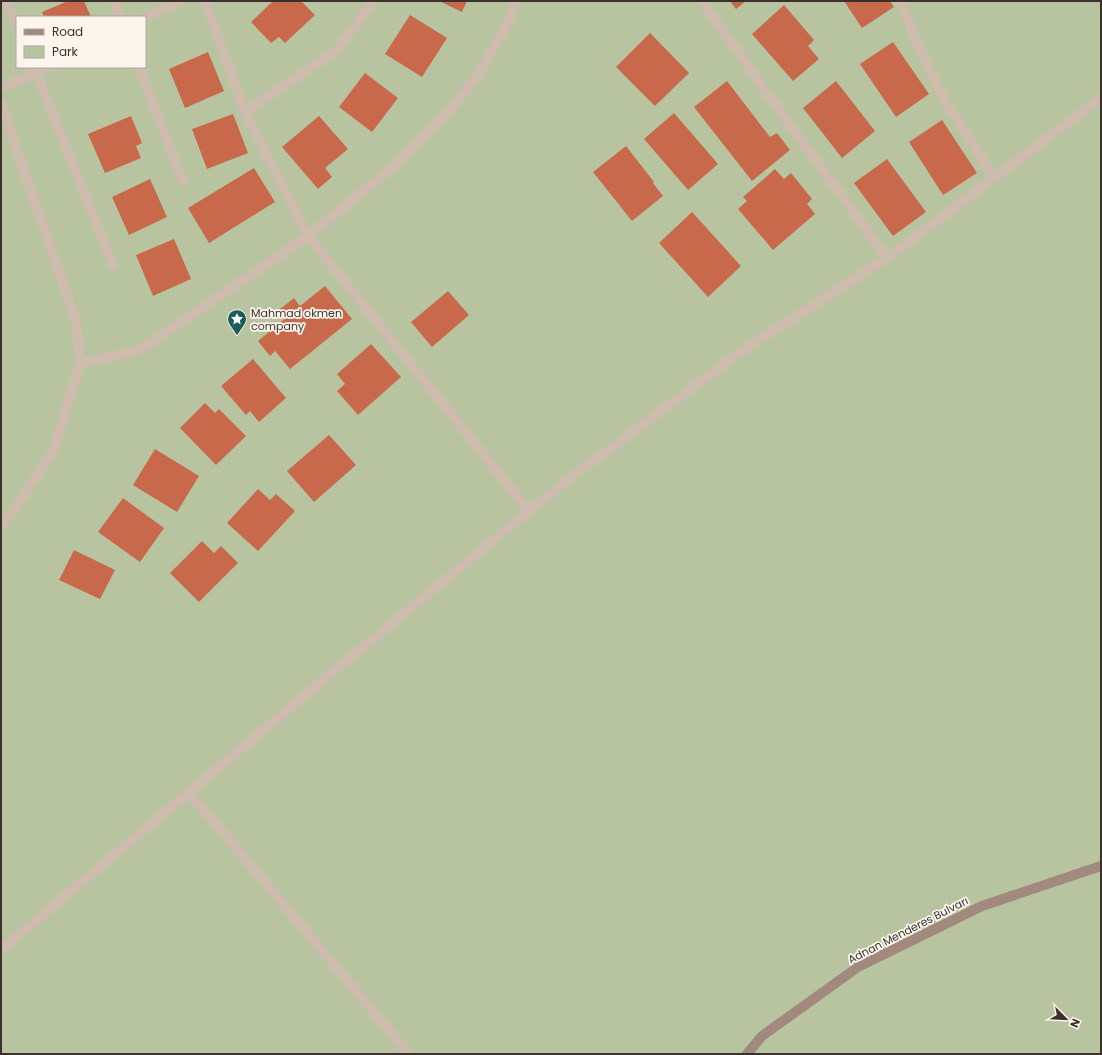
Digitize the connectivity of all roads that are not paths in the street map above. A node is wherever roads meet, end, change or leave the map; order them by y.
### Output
1 (6, 1) edge
2 (115, 1) edge
3 (180, 1) edge
4 (205, 1) edge
5 (373, 1) edge
6 (516, 1) edge
7 (702, 1) edge
8 (901, 1) edge
9 (120, 16) edge
10 (146, 18) edge
11 (16, 24) edge
12 (139, 68) edge
13 (36, 70) edge
14 (1, 88) edge
15 (1101, 98) edge
16 (1, 104) edge
17 (246, 112) junction
18 (994, 178) junction
19 (183, 181) dead end
20 (308, 236) junction
21 (887, 258) junction
22 (113, 264) dead end
23 (80, 363) junction
24 (529, 512) junction
25 (1, 526) edge
26 (189, 792) junction
27 (1101, 866) edge
28 (1, 950) edge
29 (409, 1054) edge
30 (747, 1054) edge

1 - 11 street
2 - 9 street
3 - 10 street
4 - 17 street
5 - 17 street
6 - 20 street
7 - 21 street
8 - 18 street
12 - 19 street
13 - 14 street
13 - 22 street
15 - 18 street
16 - 23 street
17 - 20 street
18 - 21 street
20 - 23 street
20 - 24 street
21 - 24 street
23 - 25 street
24 - 26 street
26 - 28 street
26 - 29 street
27 - 30 main road, Adnan Menderes Bulvarı

